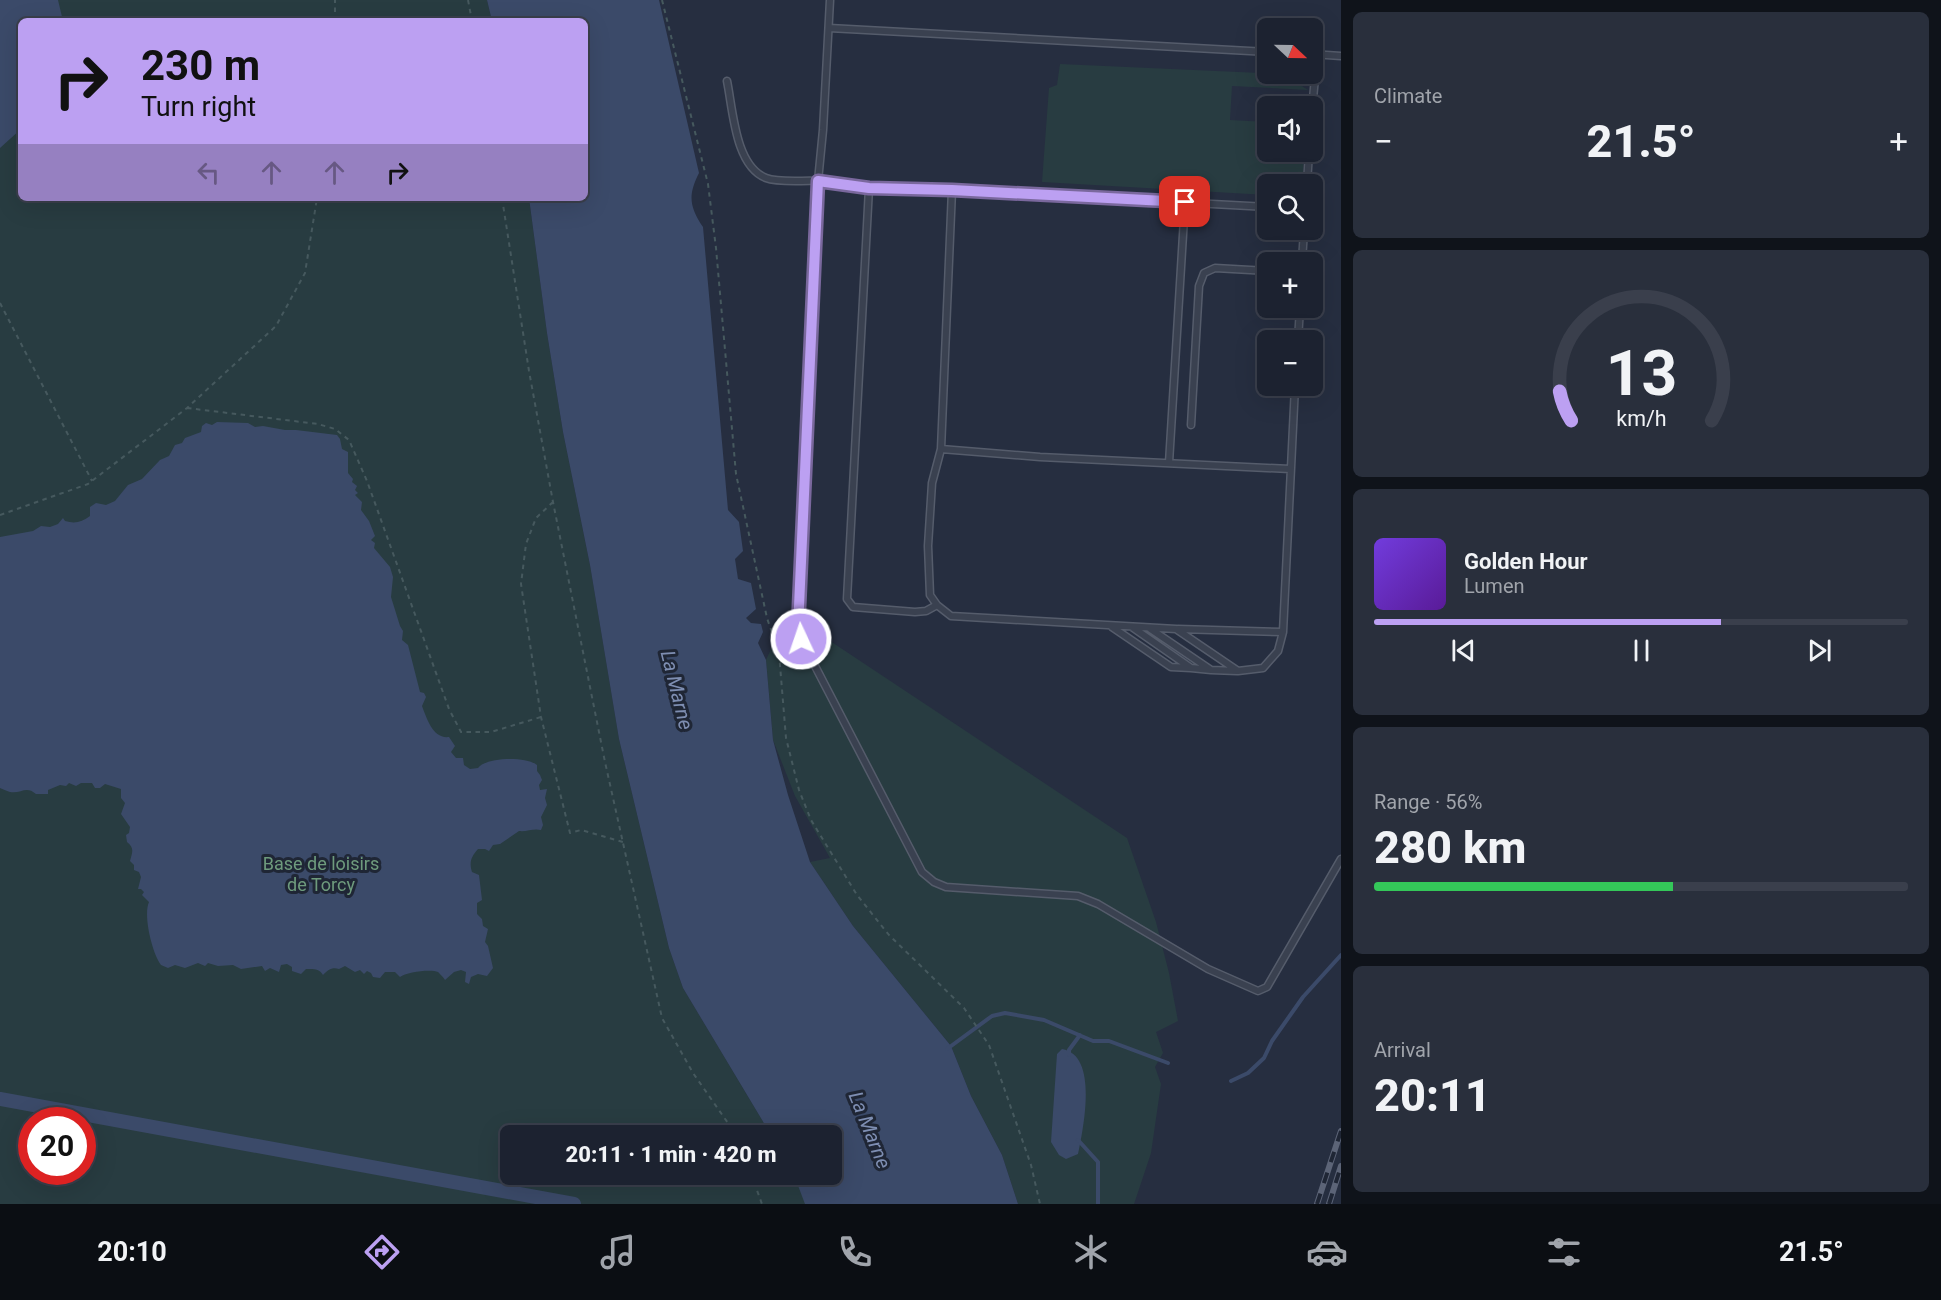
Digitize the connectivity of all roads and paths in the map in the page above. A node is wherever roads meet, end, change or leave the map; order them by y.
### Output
1 (335, 0) edge
2 (468, 0) edge
3 (662, 0) edge
4 (830, 0) edge
5 (335, 18) edge
6 (471, 18) edge
7 (829, 28) junction
8 (1257, 51) edge
9 (1323, 55) edge
10 (1341, 56) edge
11 (727, 81) dead end
12 (818, 181) junction
13 (869, 188) junction
14 (952, 190) junction
15 (317, 201) edge
16 (502, 201) edge
17 (1185, 202) junction
18 (1257, 206) edge
19 (1257, 270) edge
20 (0, 303) edge
21 (1294, 396) edge
22 (187, 408) junction
23 (1191, 425) dead end
24 (941, 449) junction
25 (1169, 463) junction
26 (1290, 469) junction
27 (92, 481) junction
28 (553, 502) junction
29 (0, 515) edge
30 (937, 605) junction
31 (1111, 626) junction
32 (1131, 627) junction
33 (1149, 628) junction
34 (1176, 629) junction
35 (1283, 632) junction
36 (1191, 668) junction
37 (1211, 669) junction
38 (1238, 671) junction
39 (541, 717) junction
40 (622, 842) junction
41 (1341, 859) edge
42 (731, 1125) edge
43 (755, 1185) edge
44 (762, 1204) edge
45 (1040, 1204) edge

1 - 5 path
2 - 6 path
3 - 45 path
4 - 7 lane
7 - 8 lane
7 - 12 lane
9 - 10 lane
11 - 12 lane
12 - 13 lane
12 - 41 lane
13 - 14 lane
13 - 30 lane
14 - 17 lane
14 - 24 lane
15 - 22 path
16 - 28 path
17 - 18 lane
17 - 25 lane
19 - 23 lane
20 - 27 path
21 - 26 lane
22 - 27 path
22 - 39 path
24 - 25 lane
24 - 30 lane
25 - 26 lane
26 - 35 lane
27 - 29 path
28 - 39 path
28 - 40 path
30 - 31 lane
31 - 32 lane
31 - 36 lane
32 - 33 lane
32 - 36 lane
33 - 34 lane
33 - 37 lane
34 - 35 lane
34 - 38 lane
35 - 38 lane
36 - 37 lane
37 - 38 lane
39 - 40 path
40 - 42 path
43 - 44 path

